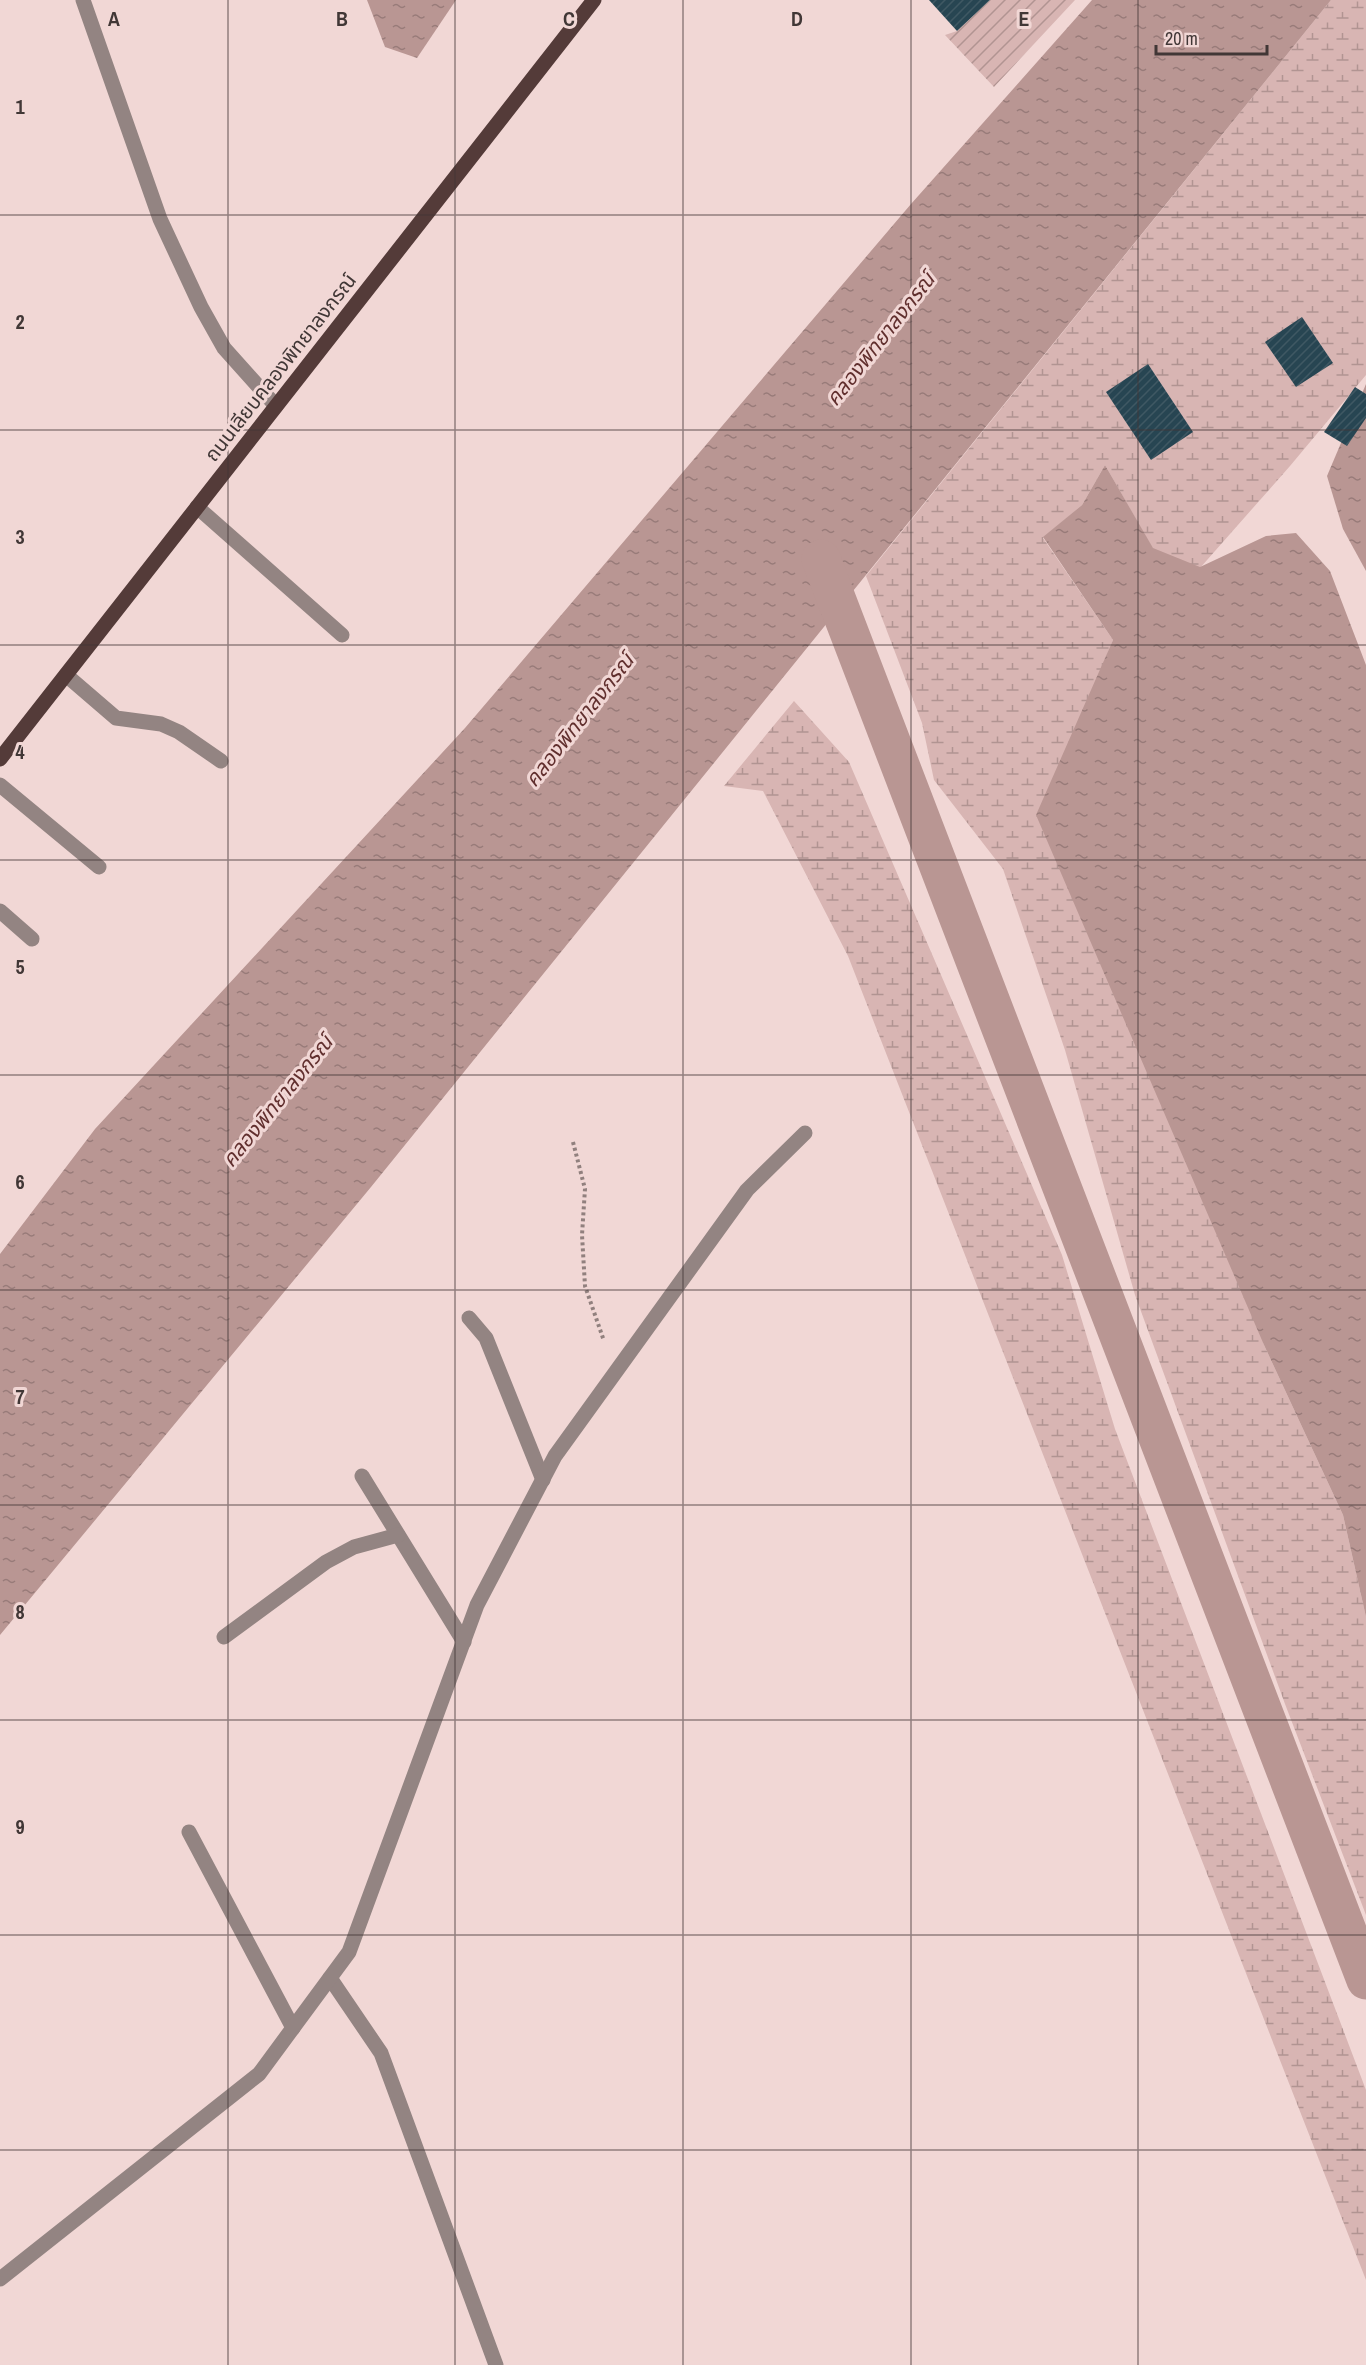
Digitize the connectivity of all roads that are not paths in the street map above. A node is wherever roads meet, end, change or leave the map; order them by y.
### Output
1 (83, 0) edge
2 (594, 0) edge
3 (276, 406) junction
4 (197, 507) junction
5 (342, 635) dead end
6 (66, 675) junction
7 (0, 759) edge
8 (221, 761) dead end
9 (0, 784) edge
10 (99, 867) dead end
11 (0, 911) edge
12 (32, 939) dead end
13 (805, 1133) dead end
14 (469, 1318) dead end
15 (362, 1476) dead end
16 (543, 1480) junction
17 (398, 1535) junction
18 (224, 1637) dead end
19 (464, 1641) junction
20 (189, 1832) dead end
21 (330, 1978) junction
22 (293, 2028) junction
23 (0, 2279) edge
24 (496, 2365) edge

1 - 3 street
2 - 3 main road, ถนนเลียบคลองพิทยาลงกรณ์
3 - 4 main road, ถนนเลียบคลองพิทยาลงกรณ์
4 - 5 street
4 - 6 main road, ถนนเลียบคลองพิทยาลงกรณ์
6 - 7 main road, ถนนเลียบคลองพิทยาลงกรณ์
6 - 8 street
9 - 10 street
11 - 12 street
13 - 16 street
14 - 16 street
15 - 17 street
16 - 19 street
17 - 18 street
17 - 19 street
19 - 21 street
20 - 22 street
21 - 22 street
21 - 24 street
22 - 23 street

